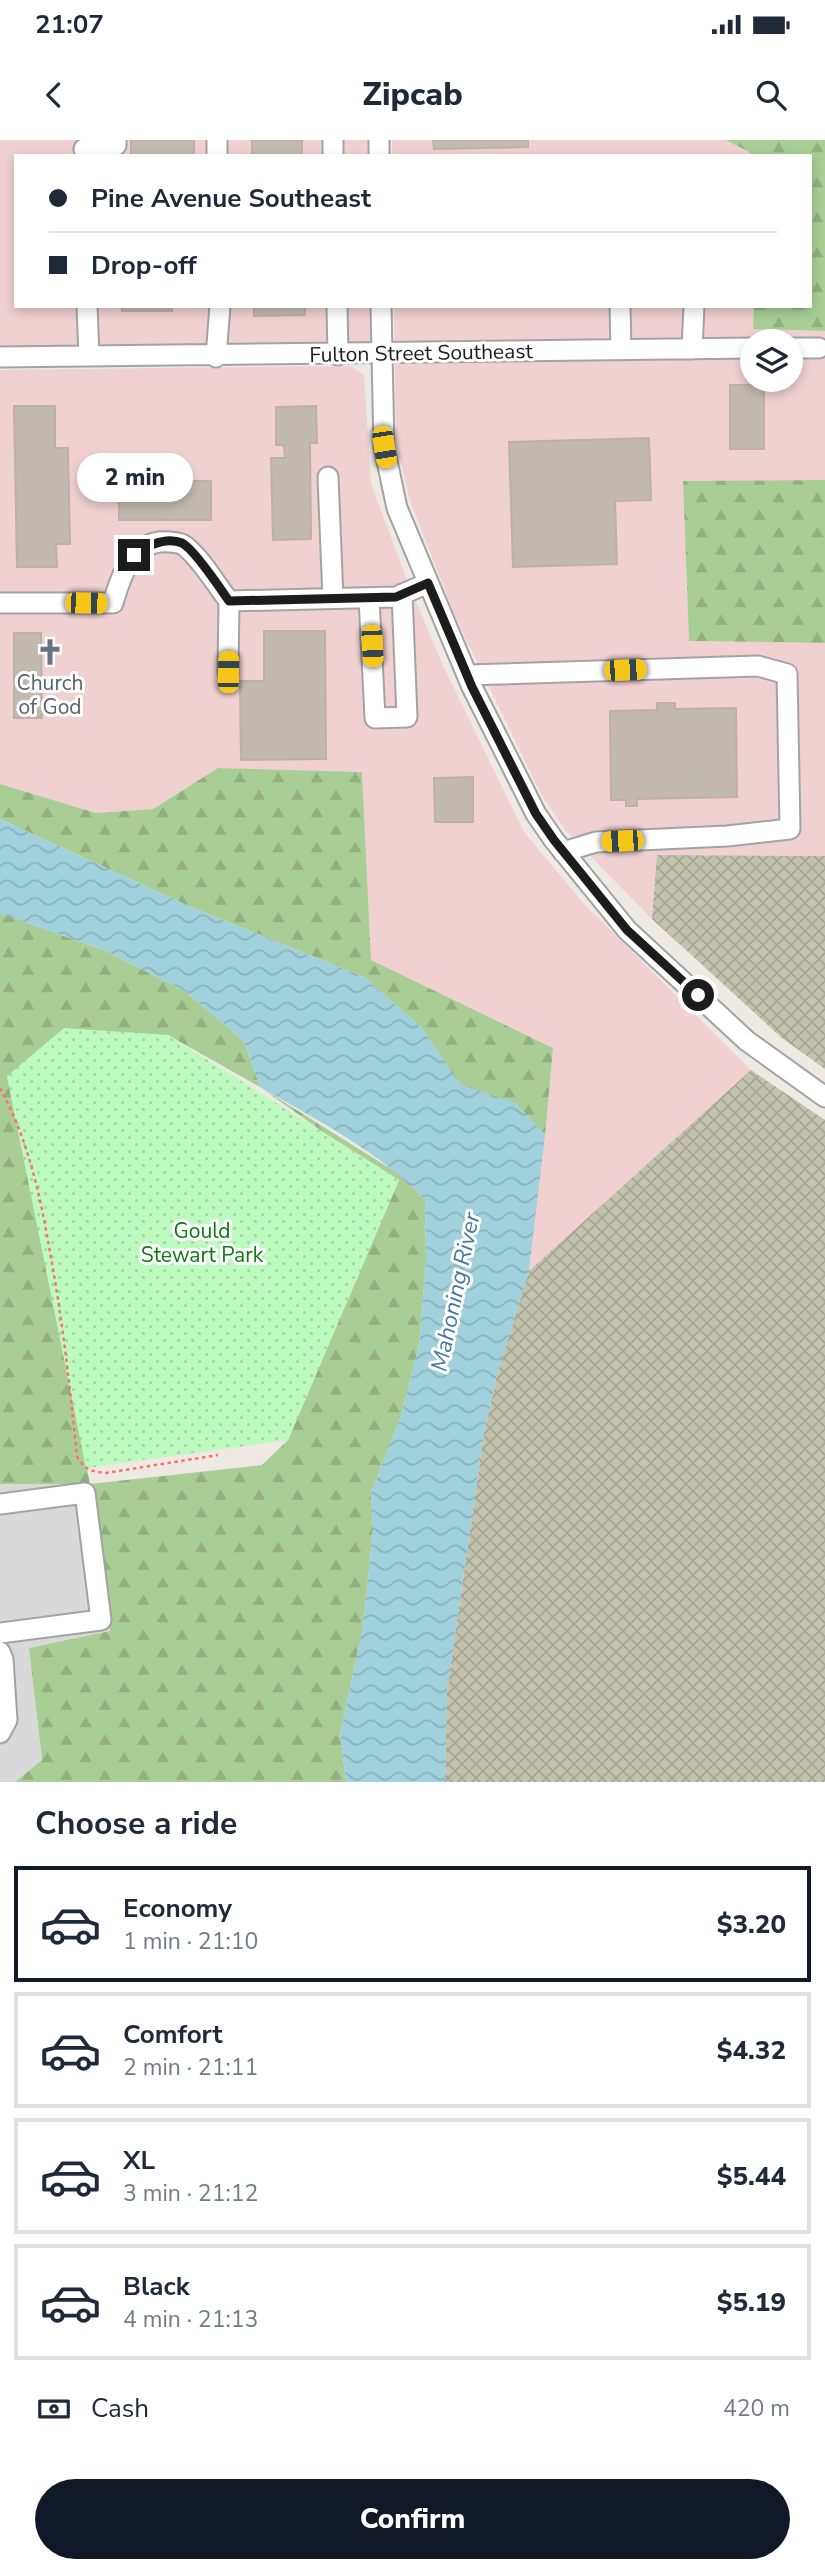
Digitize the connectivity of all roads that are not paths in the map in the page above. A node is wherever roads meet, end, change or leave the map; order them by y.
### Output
1 (116, 140) edge
2 (84, 148) edge
3 (87, 308) edge
4 (220, 308) edge
5 (337, 308) edge
6 (381, 308) edge
7 (620, 308) edge
8 (694, 308) edge
9 (740, 348) edge
10 (803, 348) edge
11 (819, 348) dead end
12 (692, 349) junction
13 (621, 350) junction
14 (381, 353) junction
15 (338, 355) junction
16 (89, 356) junction
17 (215, 356) junction
18 (0, 358) edge
19 (328, 477) dead end
20 (428, 583) junction
21 (402, 594) junction
22 (333, 598) junction
23 (369, 598) junction
24 (229, 601) junction
25 (0, 603) edge
26 (228, 672) dead end
27 (467, 675) junction
28 (563, 852) junction
29 (825, 1097) edge
30 (0, 1504) edge
31 (0, 1633) edge
32 (0, 1652) edge
33 (0, 1732) edge

1 - 2 street
3 - 16 street
4 - 17 street
5 - 15 street
6 - 14 street
7 - 13 street
8 - 12 street
9 - 12 street, Fulton Street Southeast
10 - 11 street
12 - 13 street, Fulton Street Southeast
13 - 14 street, Fulton Street Southeast
14 - 15 street, Fulton Street Southeast
14 - 20 street
15 - 17 street, Fulton Street Southeast
16 - 17 street, Fulton Street Southeast
16 - 18 street, Fulton Street Southeast
19 - 22 street
20 - 21 street
20 - 27 street
21 - 23 street
21 - 23 street
22 - 23 street
22 - 24 street
24 - 25 street
24 - 26 street
27 - 28 street
27 - 28 street
28 - 29 street
30 - 31 street
32 - 33 street

